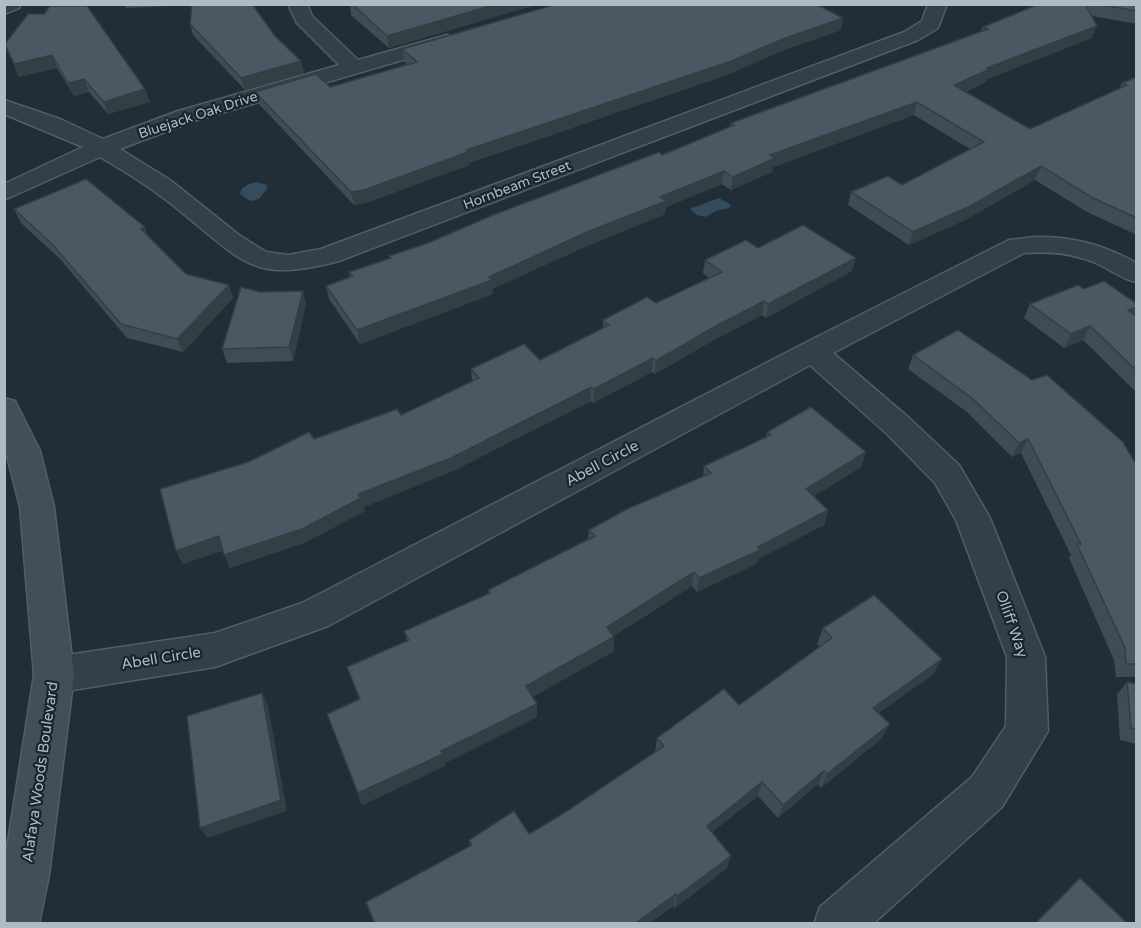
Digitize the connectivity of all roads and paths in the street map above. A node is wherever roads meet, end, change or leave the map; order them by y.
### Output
1 (12, 4) edge
2 (297, 4) edge
3 (938, 4) edge
4 (4, 8) edge
5 (468, 34) edge
6 (354, 68) junction
7 (4, 106) edge
8 (103, 147) junction
9 (4, 193) edge
10 (1137, 274) edge
11 (813, 351) junction
12 (4, 409) edge
13 (54, 675) junction
14 (15, 924) edge
15 (837, 924) edge

1 - 4 street
2 - 6 street
3 - 8 street, Hornbeam Street
5 - 6 street, Bluejack Oak Drive
6 - 8 street, Bluejack Oak Drive
7 - 8 street, Hornbeam Street
8 - 9 street, Bluejack Oak Drive
10 - 11 street, Abell Circle
11 - 13 street, Abell Circle
11 - 15 street, Olliff Way
12 - 13 street, Alafaya Woods Boulevard
13 - 14 street, Alafaya Woods Boulevard

